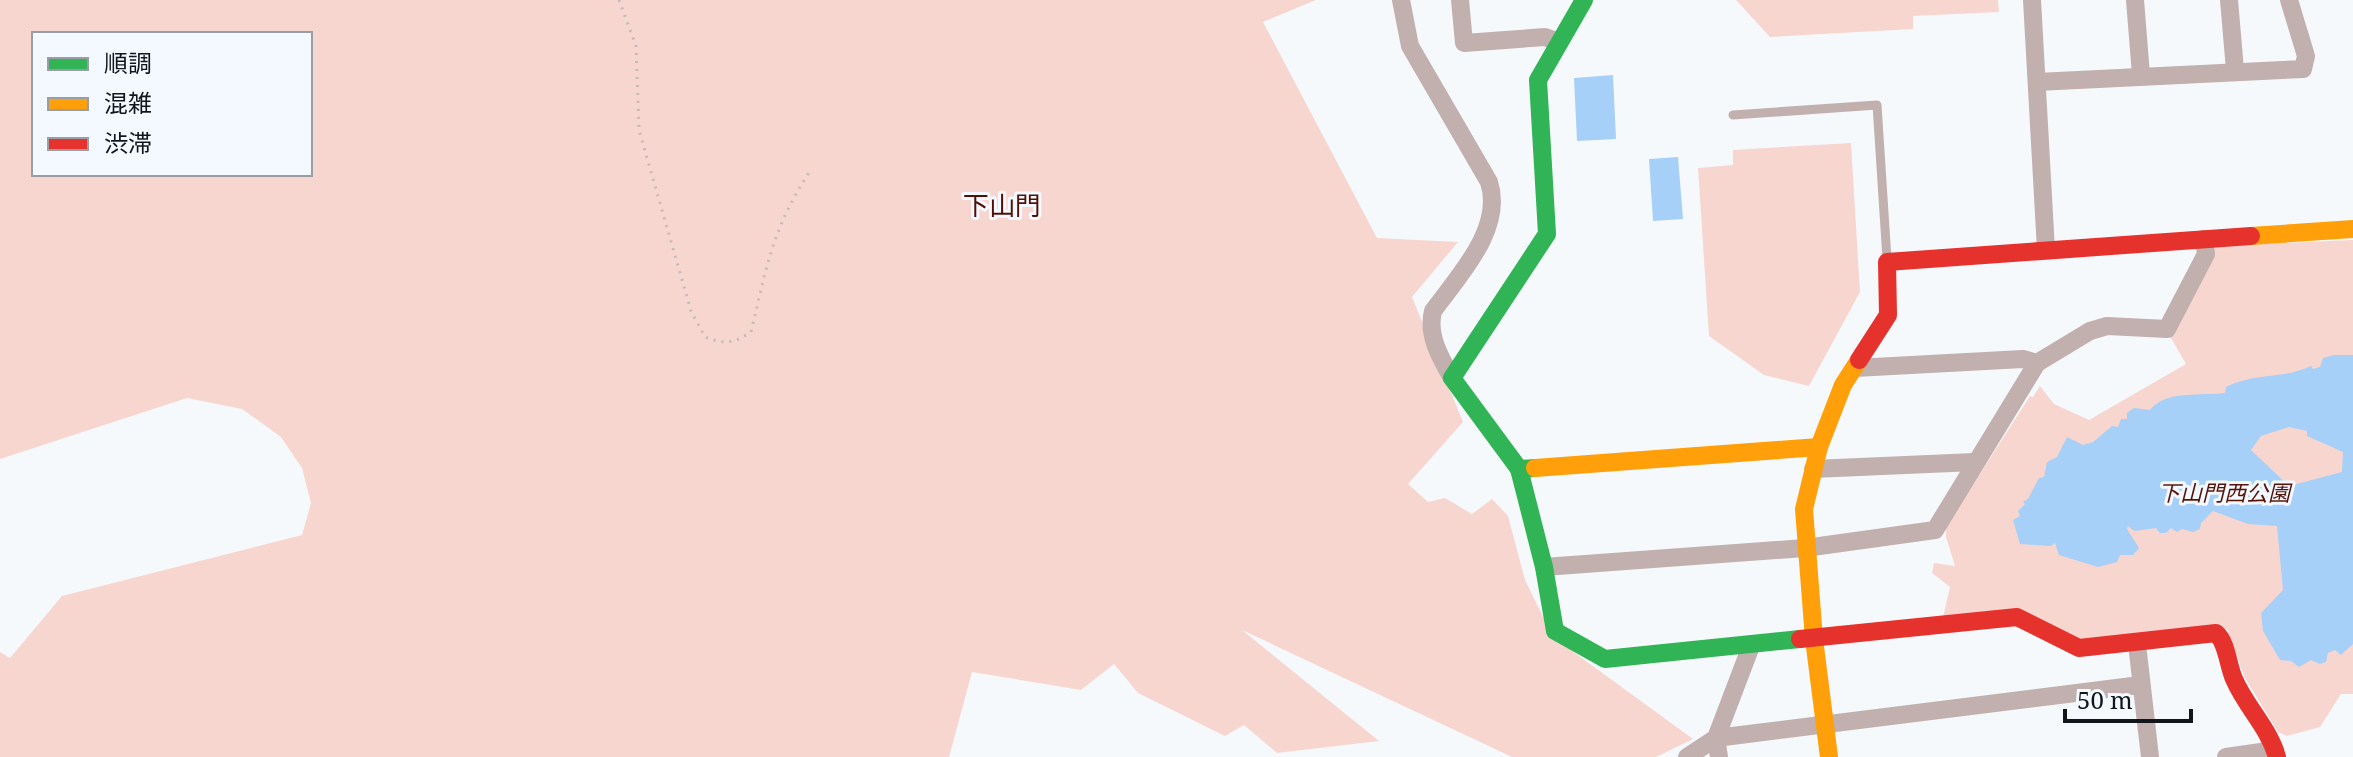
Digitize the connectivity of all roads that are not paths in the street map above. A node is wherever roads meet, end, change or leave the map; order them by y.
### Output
1 (1401, 0) edge
2 (1460, 0) edge
3 (1584, 0) edge
4 (2032, 0) edge
5 (2135, 0) edge
6 (2229, 0) edge
7 (2289, 0) edge
8 (1559, 42) junction
9 (2235, 70) junction
10 (2141, 75) junction
11 (2037, 82) junction
12 (1733, 115) dead end
13 (2353, 229) edge
14 (2204, 239) junction
15 (2046, 250) junction
16 (1887, 262) junction
17 (2037, 363) junction
18 (1855, 368) junction
19 (1452, 378) junction
20 (1819, 447) junction
21 (1975, 462) junction
22 (1519, 469) junction
23 (1813, 469) junction
24 (1805, 548) junction
25 (1544, 567) junction
26 (1814, 639) junction
27 (2137, 644) junction
28 (1751, 646) junction
29 (2140, 685) junction
30 (1825, 724) junction
31 (1718, 748) edge
32 (2276, 754) edge
33 (1687, 757) edge
34 (1829, 757) edge
35 (2150, 757) edge
36 (2226, 757) edge

1 - 19 street
2 - 8 street
3 - 8 street
4 - 11 street
5 - 10 street
6 - 9 street
7 - 9 street
8 - 19 street
9 - 10 street
10 - 11 street
11 - 15 street
12 - 16 lane
13 - 14 street
14 - 15 street
14 - 17 street
15 - 16 street
16 - 18 street
17 - 18 street
17 - 21 street
18 - 20 street
19 - 22 street
20 - 22 street
20 - 23 street
21 - 23 street
21 - 24 street
22 - 25 street
23 - 24 street
24 - 25 street
24 - 26 street
25 - 28 street
26 - 27 street
26 - 28 street
26 - 30 street
27 - 29 street
27 - 32 street
28 - 31 street
29 - 30 street
29 - 35 street
30 - 31 street
30 - 34 street
31 - 33 street
32 - 36 street

